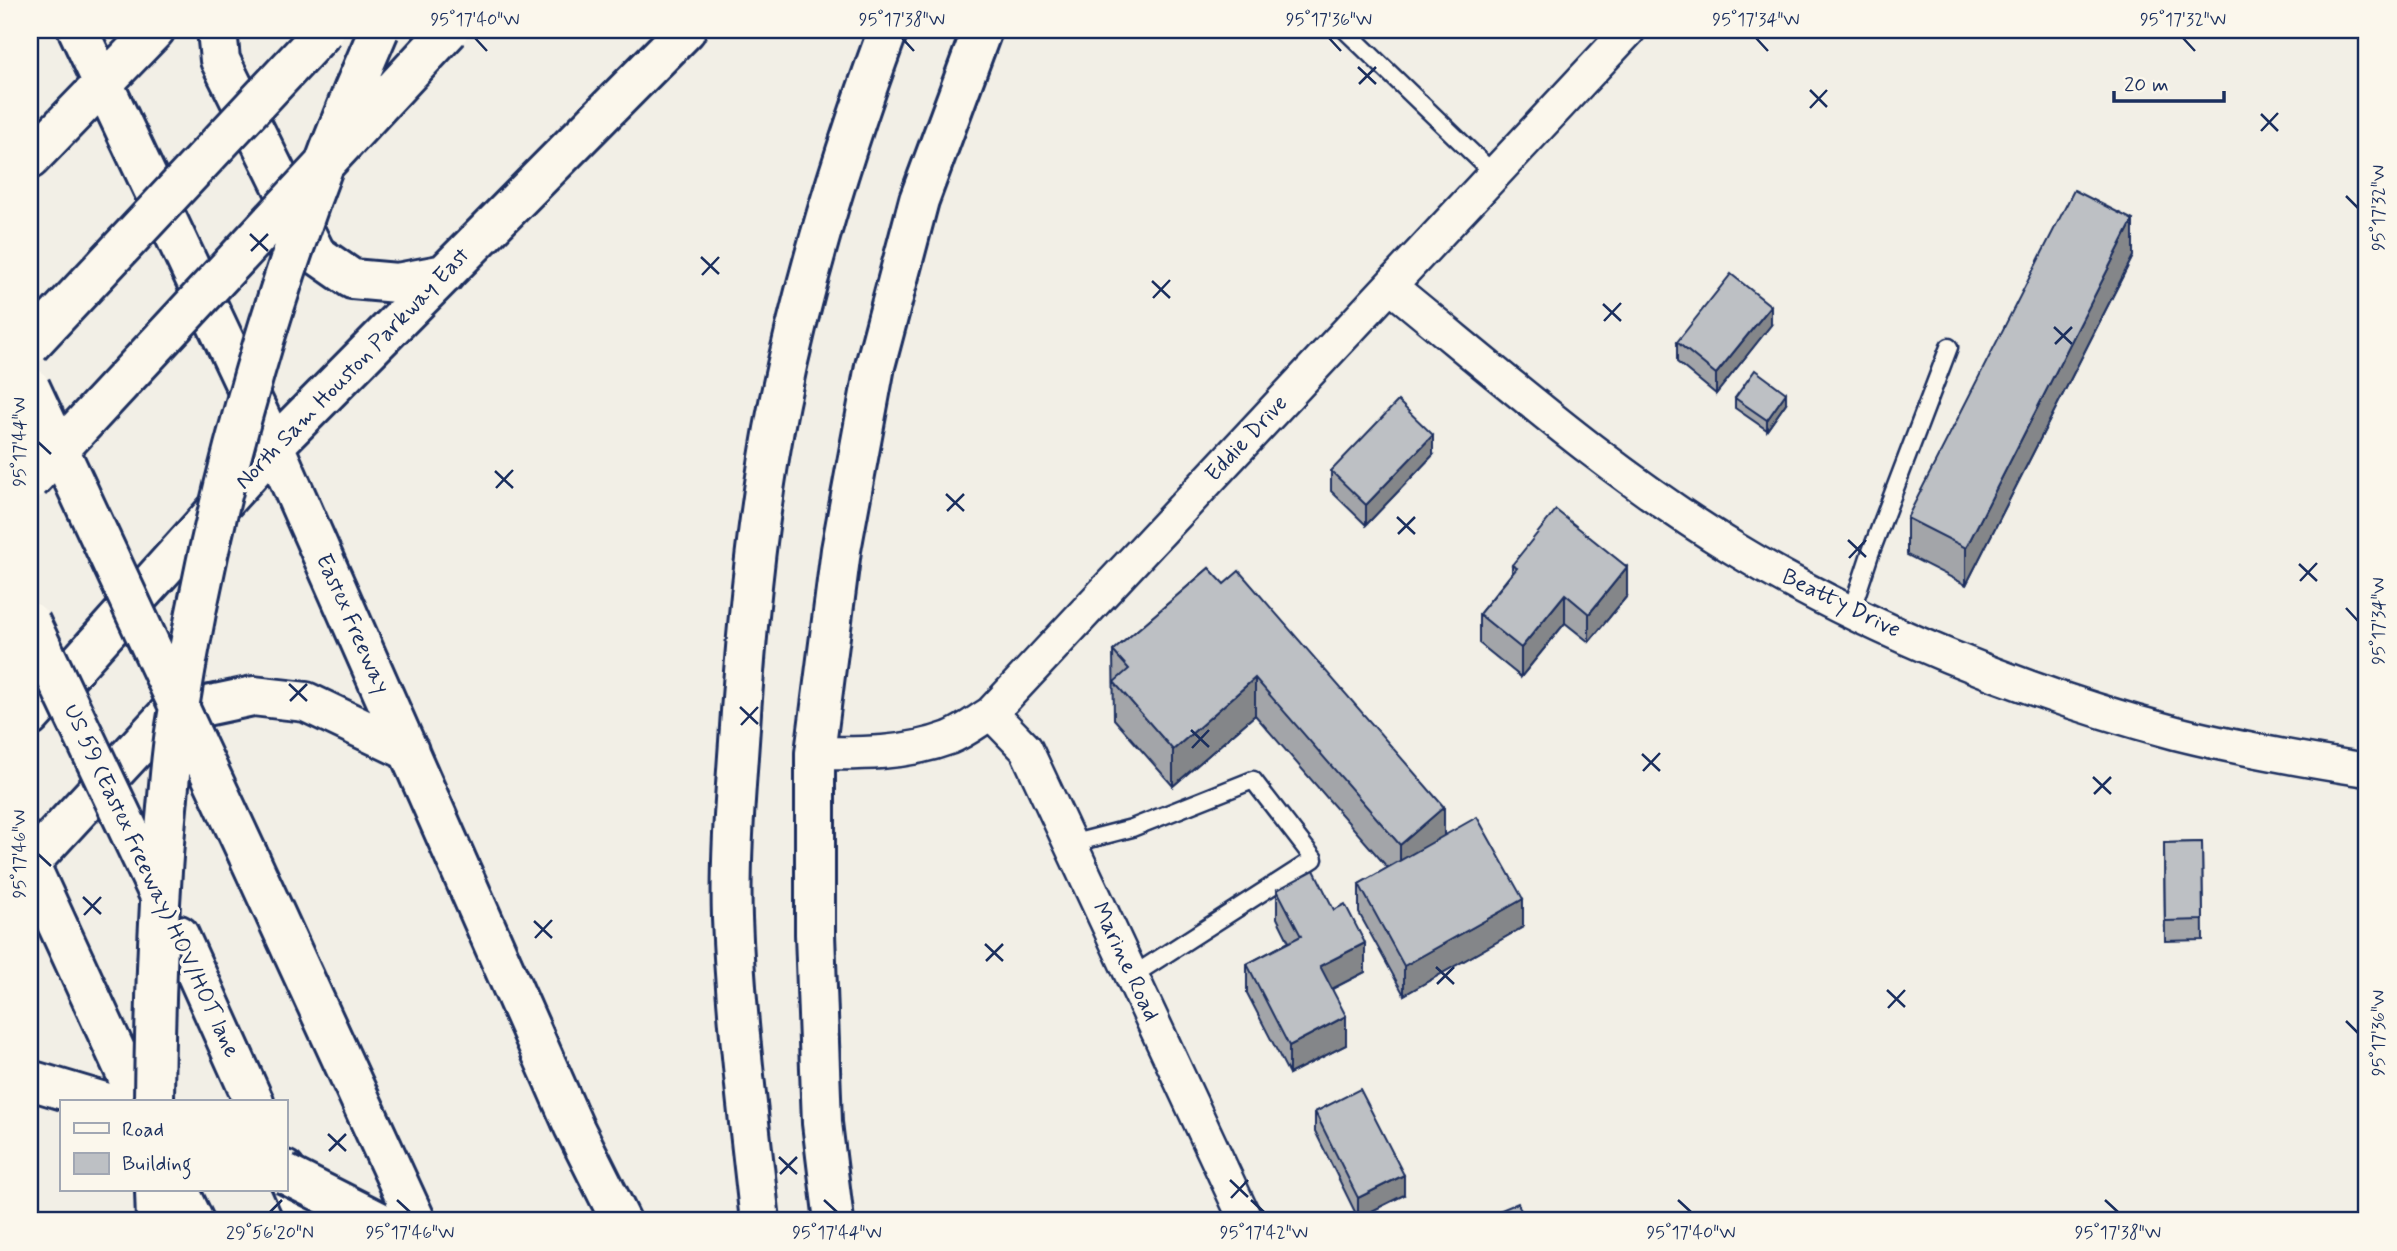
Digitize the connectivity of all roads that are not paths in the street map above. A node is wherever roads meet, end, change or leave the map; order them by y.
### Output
1 (78, 30) edge
2 (155, 30) edge
3 (217, 30) edge
4 (325, 30) edge
5 (379, 30) edge
6 (449, 30) edge
7 (686, 30) edge
8 (888, 30) edge
9 (982, 30) edge
10 (1345, 30) edge
11 (1629, 30) edge
12 (103, 85) junction
13 (30, 159) edge
14 (1494, 174) junction
15 (445, 274) junction
16 (1390, 286) junction
17 (30, 345) edge
18 (1949, 347) dead end
19 (30, 387) edge
20 (274, 446) junction
21 (30, 481) edge
22 (1851, 612) junction
23 (30, 622) edge
24 (991, 713) junction
25 (30, 717) edge
26 (409, 751) junction
27 (815, 752) junction
28 (2367, 771) edge
29 (1070, 844) junction
30 (30, 864) edge
31 (1132, 976) junction
32 (30, 1080) edge
33 (97, 1100) edge
34 (138, 1100) edge
35 (154, 1100) edge
36 (253, 1100) edge
37 (287, 1173) edge
38 (287, 1176) edge
39 (155, 1192) edge
40 (180, 1192) edge
41 (156, 1221) edge
42 (194, 1221) edge
43 (309, 1221) edge
44 (378, 1221) edge
45 (416, 1221) edge
46 (621, 1221) edge
47 (760, 1221) edge
48 (834, 1221) edge
49 (1246, 1221) edge

1 - 12 main road, Eastex Freeway
2 - 12 main road
3 - 15 main road
4 - 17 main road, bridge
5 - 35 main road, bridge
6 - 21 main road, bridge
7 - 15 main road, North Sam Houston Parkway East
8 - 47 main road
9 - 27 main road
10 - 14 lane
11 - 14 street, Eddie Drive
12 - 13 main road
12 - 20 main road, Eastex Freeway
14 - 16 street, Eddie Drive
15 - 20 main road, North Sam Houston Parkway East
16 - 22 street, Beatty Drive
16 - 24 street, Eddie Drive
18 - 22 lane
19 - 45 main road, bridge
20 - 25 main road, North Sam Houston Parkway East
20 - 26 main road, Eastex Freeway
22 - 28 street, Beatty Drive
23 - 36 main road, US 59 (Eastex Freeway) HOV/HOT lane, bridge
24 - 27 street, Eddie Drive
24 - 29 street, Marine Road
26 - 30 main road
26 - 46 main road, Eastex Freeway
27 - 48 main road
29 - 31 street, Marine Road
29 - 31 lane
30 - 34 main road
31 - 49 street, Marine Road
32 - 33 main road
37 - 44 main road, bridge
38 - 43 main road
39 - 41 main road
40 - 42 main road

